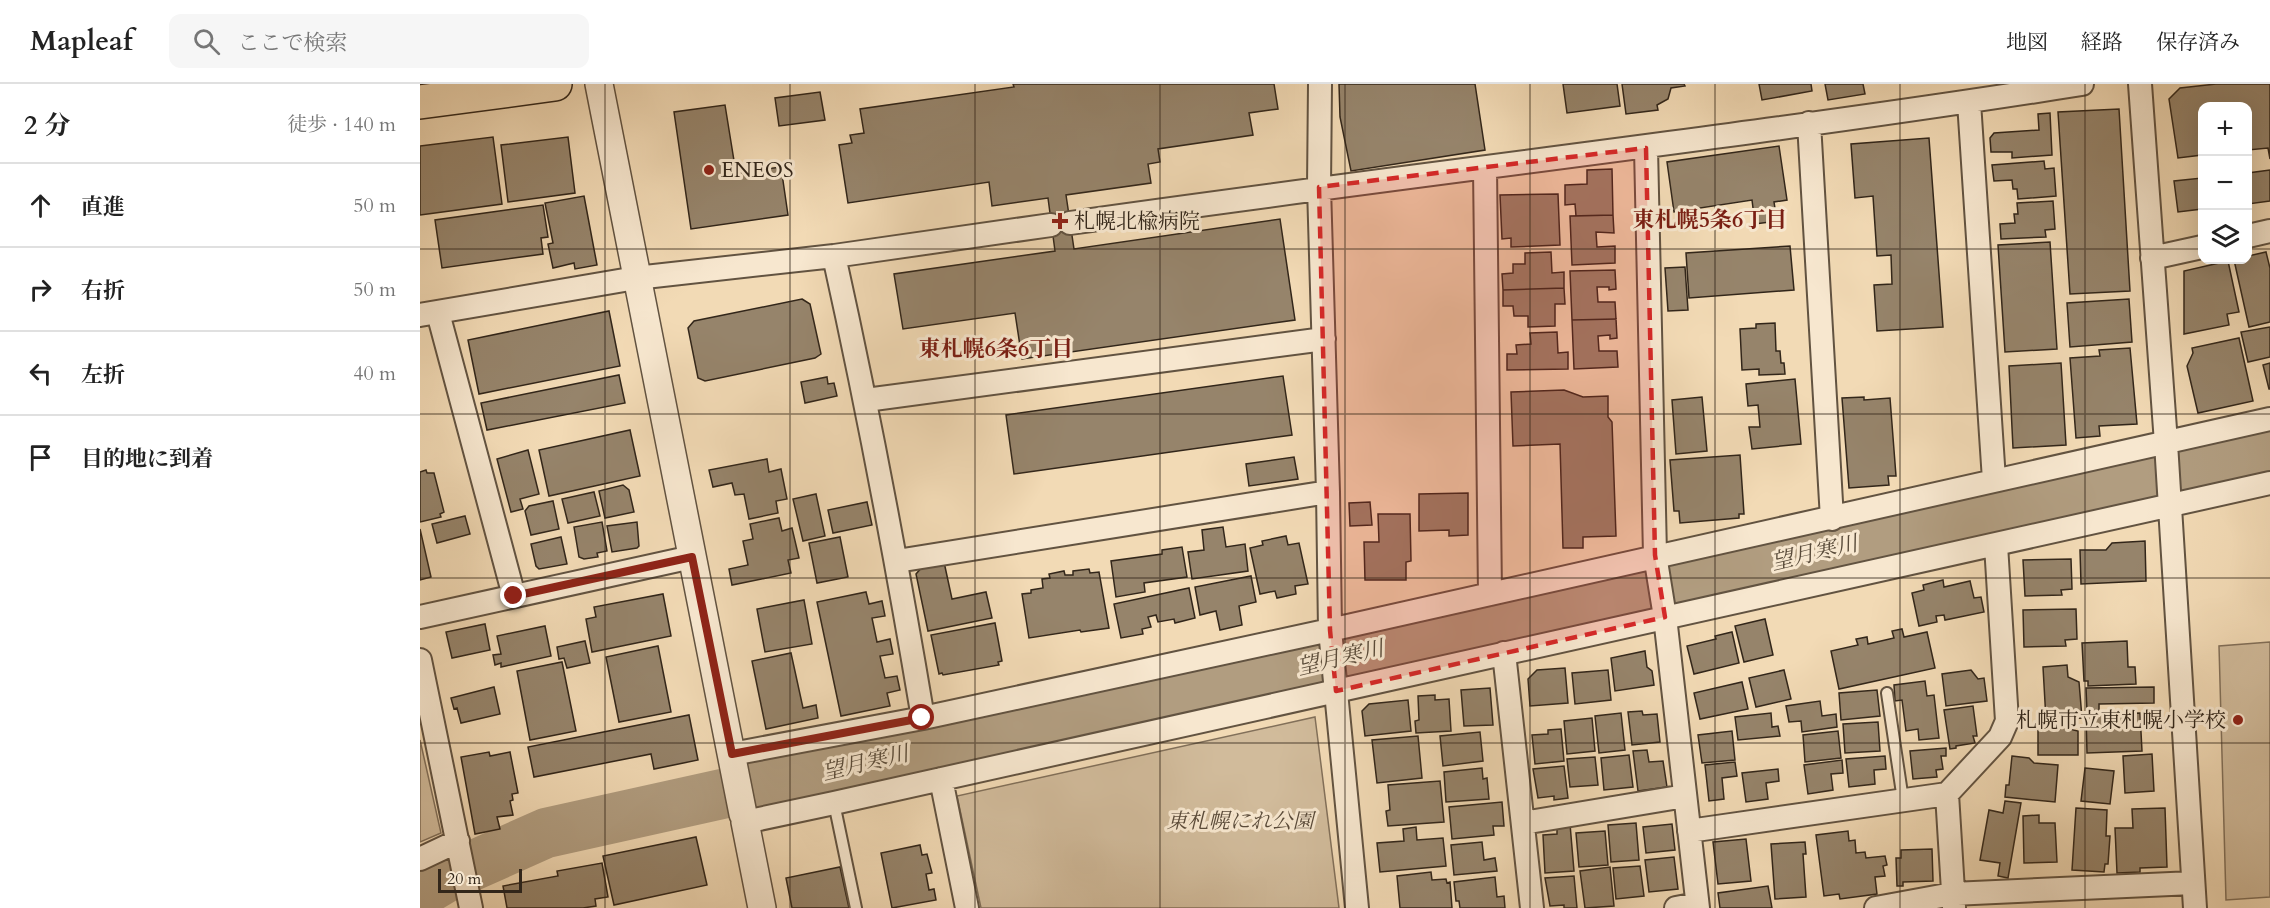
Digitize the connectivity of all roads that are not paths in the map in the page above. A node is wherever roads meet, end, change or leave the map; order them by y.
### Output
1 (555, 84) edge
2 (599, 84) edge
3 (1320, 84) edge
4 (2082, 84) edge
5 (2140, 84) edge
6 (420, 102) edge
7 (1969, 102) junction
8 (1809, 123) junction
9 (1646, 148) junction
10 (1485, 168) junction
11 (1319, 187) junction
12 (2270, 231) edge
13 (2252, 235) edge
14 (2198, 248) edge
15 (834, 256) junction
16 (2152, 258) junction
17 (636, 278) junction
18 (429, 314) edge
19 (1324, 339) junction
20 (866, 400) junction
21 (2270, 419) edge
22 (2166, 448) junction
23 (1994, 480) junction
24 (2270, 483) edge
25 (1328, 492) junction
26 (2168, 498) junction
27 (1832, 519) junction
28 (1996, 545) junction
29 (692, 557) junction
30 (897, 561) junction
31 (1656, 563) junction
32 (1490, 594) junction
33 (514, 596) junction
34 (1664, 610) junction
35 (420, 617) edge
36 (1330, 635) junction
37 (1504, 653) junction
38 (420, 660) edge
39 (1335, 684) junction
40 (1887, 693) dead end
41 (922, 718) junction
42 (735, 767) junction
43 (941, 779) junction
44 (1947, 794) junction
45 (1685, 796) junction
46 (1903, 800) junction
47 (834, 802) junction
48 (744, 818) junction
49 (1523, 822) junction
50 (1689, 831) junction
51 (459, 849) junction
52 (420, 859) edge
53 (2193, 883) junction
54 (468, 897) edge
55 (1953, 901) edge
56 (1690, 907) edge
57 (762, 908) edge
58 (856, 908) edge
59 (967, 908) edge
60 (1357, 908) edge
61 (1532, 908) edge
62 (1876, 908) edge
63 (2195, 908) edge

1 - 6 main road
2 - 17 street
3 - 11 street
4 - 7 street
5 - 16 street
7 - 8 street
7 - 23 street
8 - 9 street
8 - 27 street
9 - 10 street
9 - 31 street
10 - 11 street
10 - 32 street
11 - 15 street
11 - 19 street
12 - 13 street
14 - 16 street
15 - 17 street
15 - 20 street
16 - 22 street
17 - 18 street
17 - 29 street
18 - 33 street
19 - 20 street
19 - 25 street
20 - 30 street
21 - 22 street
22 - 23 street
22 - 26 street
23 - 27 street
24 - 26 street
25 - 30 street
25 - 36 street
26 - 28 street
26 - 53 street
27 - 31 street
28 - 34 street
28 - 44 street
29 - 33 street
29 - 42 street
30 - 41 street
31 - 32 street
31 - 34 street
32 - 36 street
33 - 35 street
34 - 37 street
34 - 45 street
36 - 39 street
36 - 41 street
37 - 39 street
37 - 49 street
38 - 51 street
39 - 43 street
39 - 60 street
40 - 46 lane
41 - 42 street
42 - 48 street
43 - 47 street
43 - 59 street
44 - 46 street
44 - 55 street
45 - 49 street
45 - 50 street
46 - 50 street
47 - 48 street
47 - 58 lane
48 - 57 street
49 - 61 street
50 - 56 street
51 - 52 street
51 - 54 street
53 - 55 street
53 - 63 street
55 - 62 street

